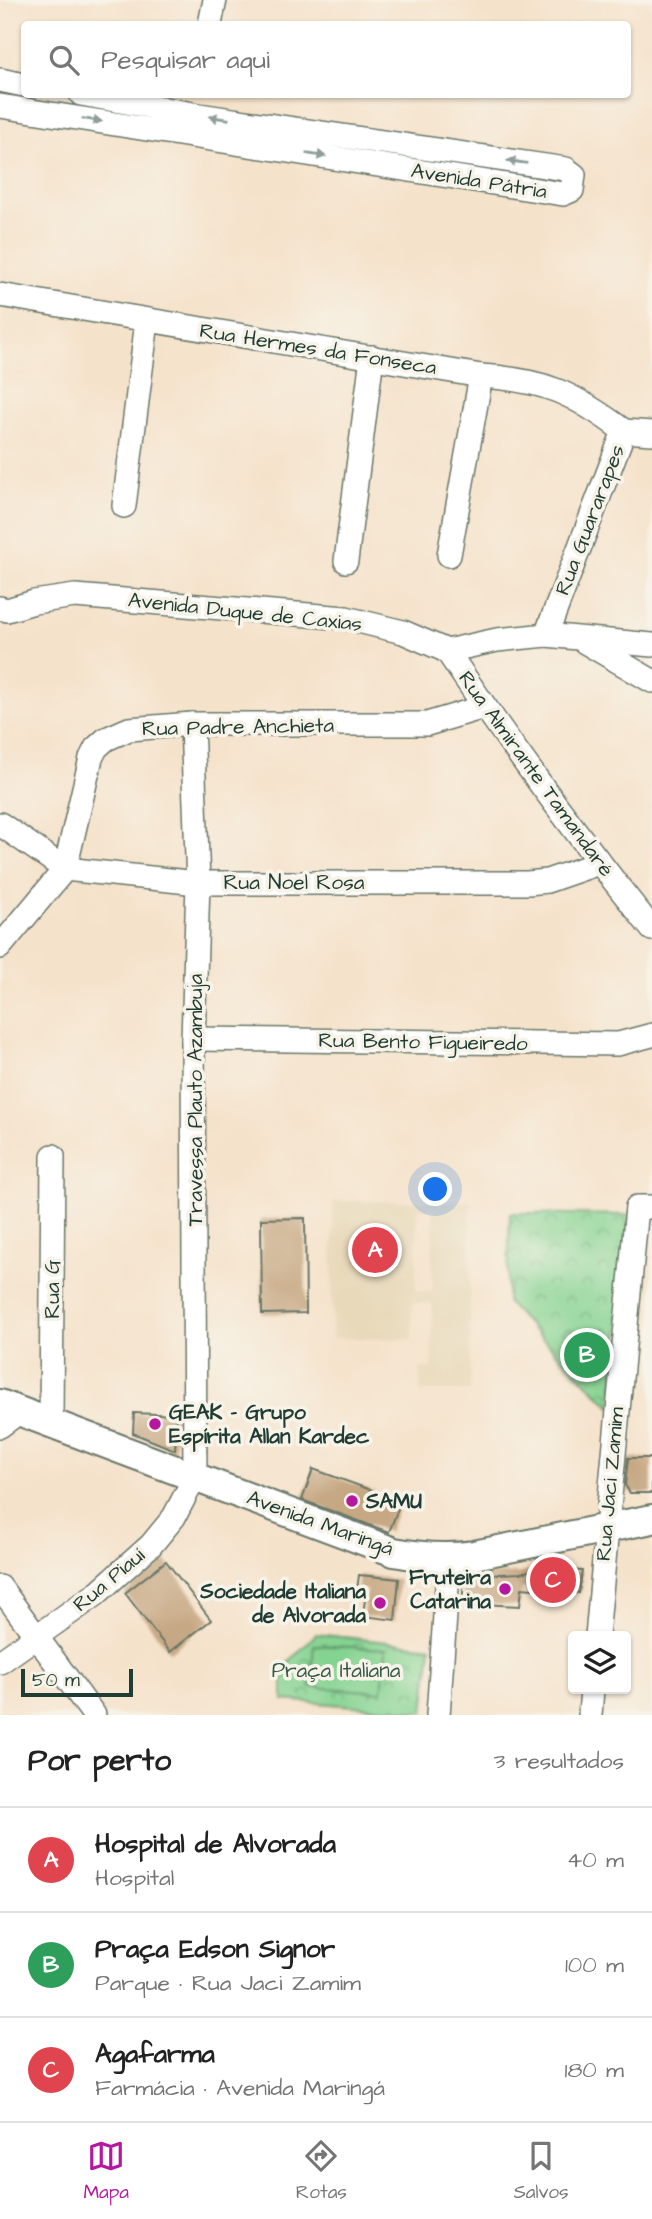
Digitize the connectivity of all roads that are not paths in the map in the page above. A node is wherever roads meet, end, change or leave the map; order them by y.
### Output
1 (215, 0) edge
2 (211, 21) edge
3 (0, 80) edge
4 (21, 84) edge
5 (128, 98) edge
6 (186, 103) edge
7 (45, 104) edge
8 (0, 106) edge
9 (156, 130) junction
10 (260, 135) junction
11 (488, 158) junction
12 (484, 182) junction
13 (0, 295) edge
14 (147, 321) junction
15 (372, 357) junction
16 (481, 376) junction
17 (624, 431) junction
18 (652, 433) edge
19 (124, 506) dead end
20 (449, 555) dead end
21 (346, 561) dead end
22 (2, 612) edge
23 (546, 635) junction
24 (579, 638) junction
25 (652, 645) edge
26 (447, 651) junction
27 (652, 681) edge
28 (484, 707) junction
29 (192, 724) junction
30 (0, 824) edge
31 (599, 863) junction
32 (65, 869) junction
33 (198, 883) junction
34 (652, 929) edge
35 (0, 947) edge
36 (652, 1035) edge
37 (193, 1039) junction
38 (53, 1156) dead end
39 (644, 1207) edge
40 (6, 1414) edge
41 (51, 1422) junction
42 (195, 1477) junction
43 (652, 1519) edge
44 (606, 1530) junction
45 (449, 1559) junction
46 (0, 1587) edge
47 (597, 1631) edge
48 (37, 1637) junction
49 (0, 1662) edge
50 (592, 1694) edge
51 (94, 1715) edge
52 (438, 1715) edge
53 (590, 1715) edge

1 - 2 street
3 - 4 street
5 - 6 street, Avenida Pátria
6 - 9 street
10 -> 6 street, Avenida Pátria
7 - 8 street, Avenida Pátria
7 -> 9 street, Avenida Pátria
9 - 10 street, Avenida Pátria
10 - 11 street, Avenida Pátria
10 -> 12 street, Avenida Pátria
11 - 12 street
12 -> 11 street, Avenida Pátria
13 - 14 street, Rua Hermes da Fonseca
14 - 15 street, Rua Hermes da Fonseca
14 - 19 street
15 - 16 street, Rua Hermes da Fonseca
15 - 21 street
16 - 17 street, Rua Hermes da Fonseca
16 - 20 street
17 - 18 street, Rua Guararapes
17 - 23 street, Rua Guararapes
22 - 26 street, Avenida Duque de Caxias
23 - 24 street
23 - 26 street
24 - 25 street
24 - 27 street
26 - 28 street, Rua Almirante Tamandaré
28 - 29 street, Rua Padre Anchieta
28 - 31 street, Rua Almirante Tamandaré
29 - 32 street, Rua Padre Anchieta
29 - 33 street, Travessa Plauto Azambuja
30 - 32 street, Rua Noel Rosa
31 - 33 street, Rua Noel Rosa
31 - 34 street, Rua Almirante Tamandaré
32 - 33 street, Rua Noel Rosa
32 - 35 street, Rua Padre Anchieta
33 - 37 street, Travessa Plauto Azambuja
36 - 37 street, Rua Bento Figueiredo
37 - 42 street, Travessa Plauto Azambuja
38 - 41 street, Rua G
39 - 44 street, Rua Jaci Zamim
40 - 41 main road, Avenida Maringá
41 - 42 main road, Avenida Maringá
42 - 45 main road, Avenida Maringá
42 - 48 street, Rua Piauí
43 - 44 main road, Avenida Maringá
44 - 45 main road, Avenida Maringá
44 - 47 street, Rua Jaci Zamim
45 - 52 street
46 - 48 street
48 - 49 street, Rua Piauí
48 - 51 street
50 - 53 street

